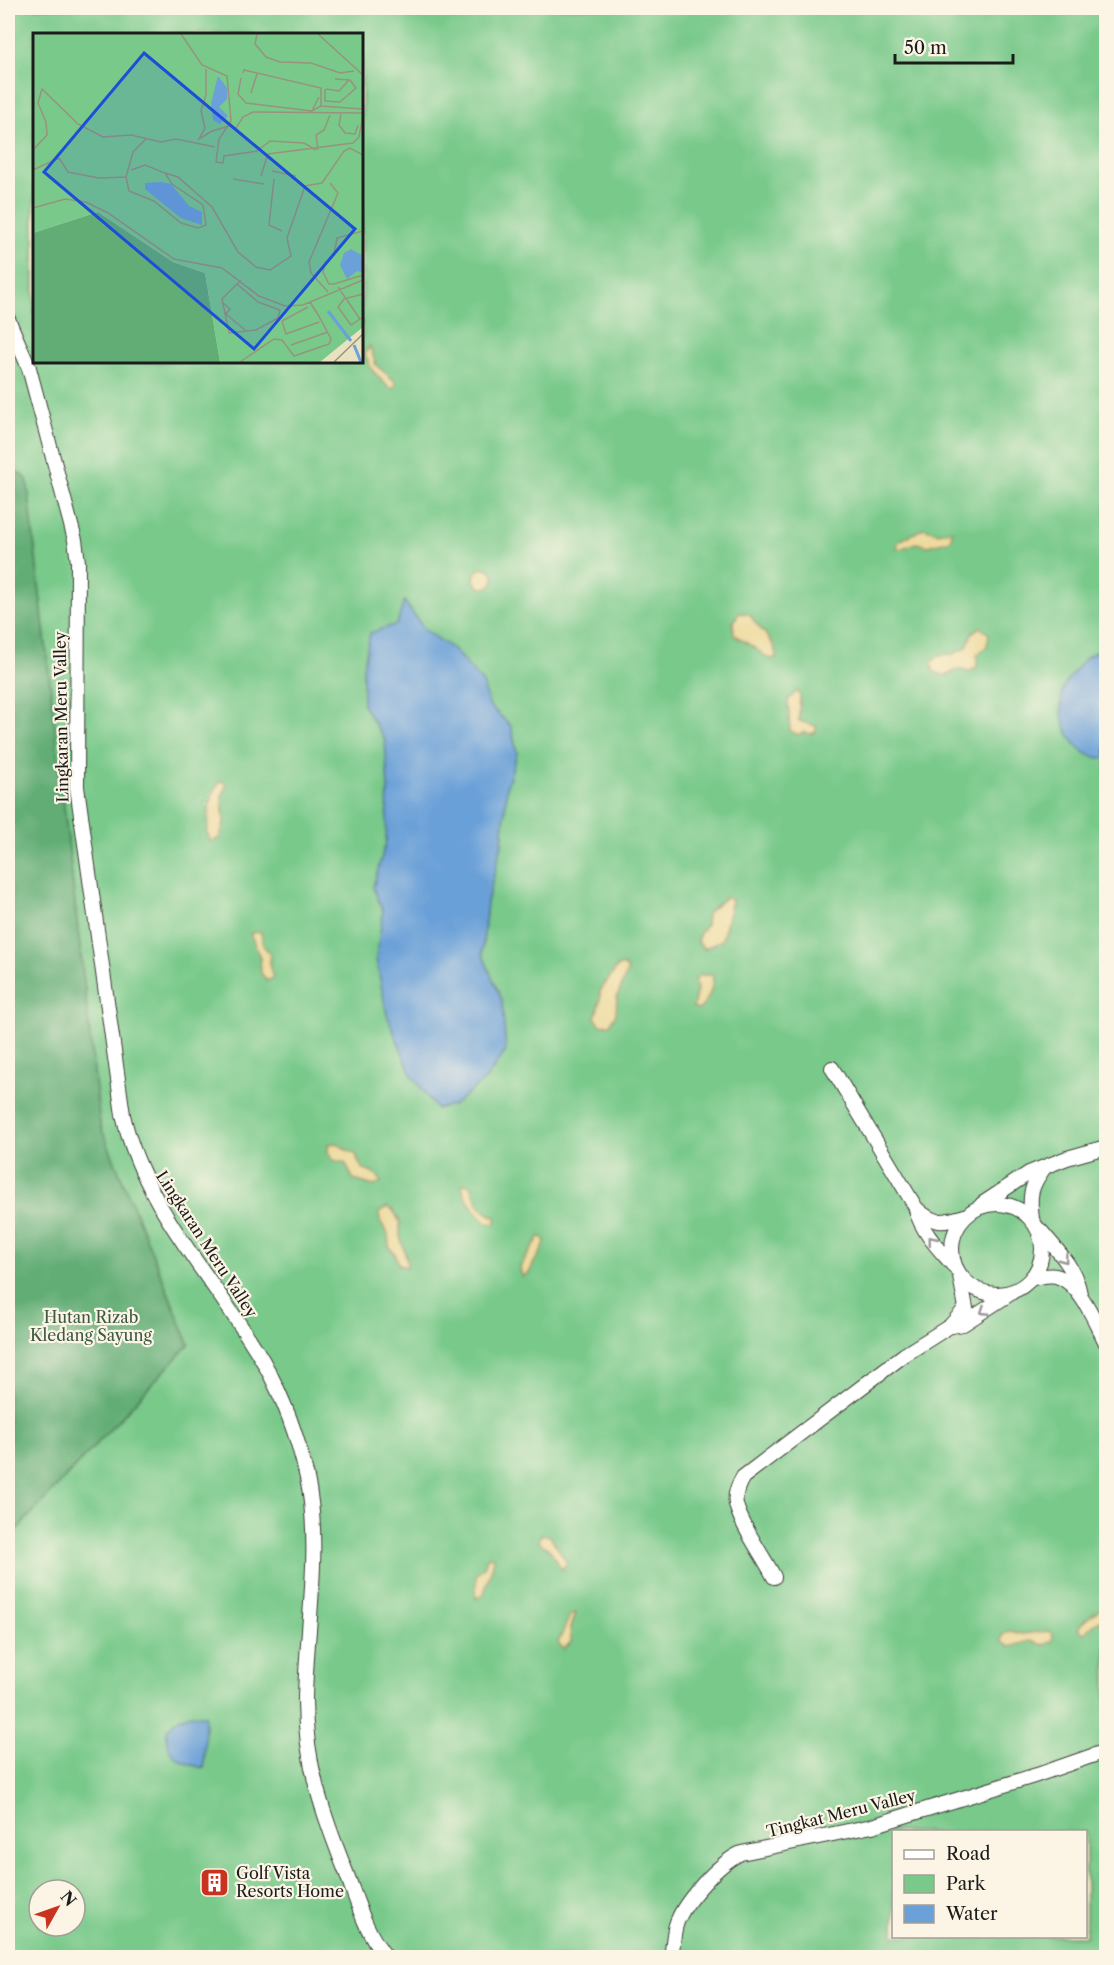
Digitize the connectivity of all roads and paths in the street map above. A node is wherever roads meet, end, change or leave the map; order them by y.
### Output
1 (8, 319) edge
2 (832, 1068) dead end
3 (1107, 1147) edge
4 (1044, 1168) junction
5 (916, 1208) junction
6 (970, 1212) junction
7 (1035, 1224) junction
8 (958, 1272) junction
9 (1033, 1278) junction
10 (1015, 1291) junction
11 (1081, 1296) junction
12 (950, 1326) junction
13 (1107, 1343) edge
14 (774, 1577) dead end
15 (1107, 1751) edge
16 (387, 1958) edge
17 (671, 1958) edge

1 - 16 street, Lingkaran Meru Valley
2 - 5 street
3 - 4 street
4 - 6 street
4 - 7 street
5 - 6 street
8 -> 5 street
6 - 7 street
6 - 8 street
7 - 9 street
7 -> 11 street
8 - 10 street
8 - 12 street
9 - 10 street
9 - 11 street
10 -> 12 street
11 - 13 street
12 - 14 street
15 - 17 street, Tingkat Meru Valley

